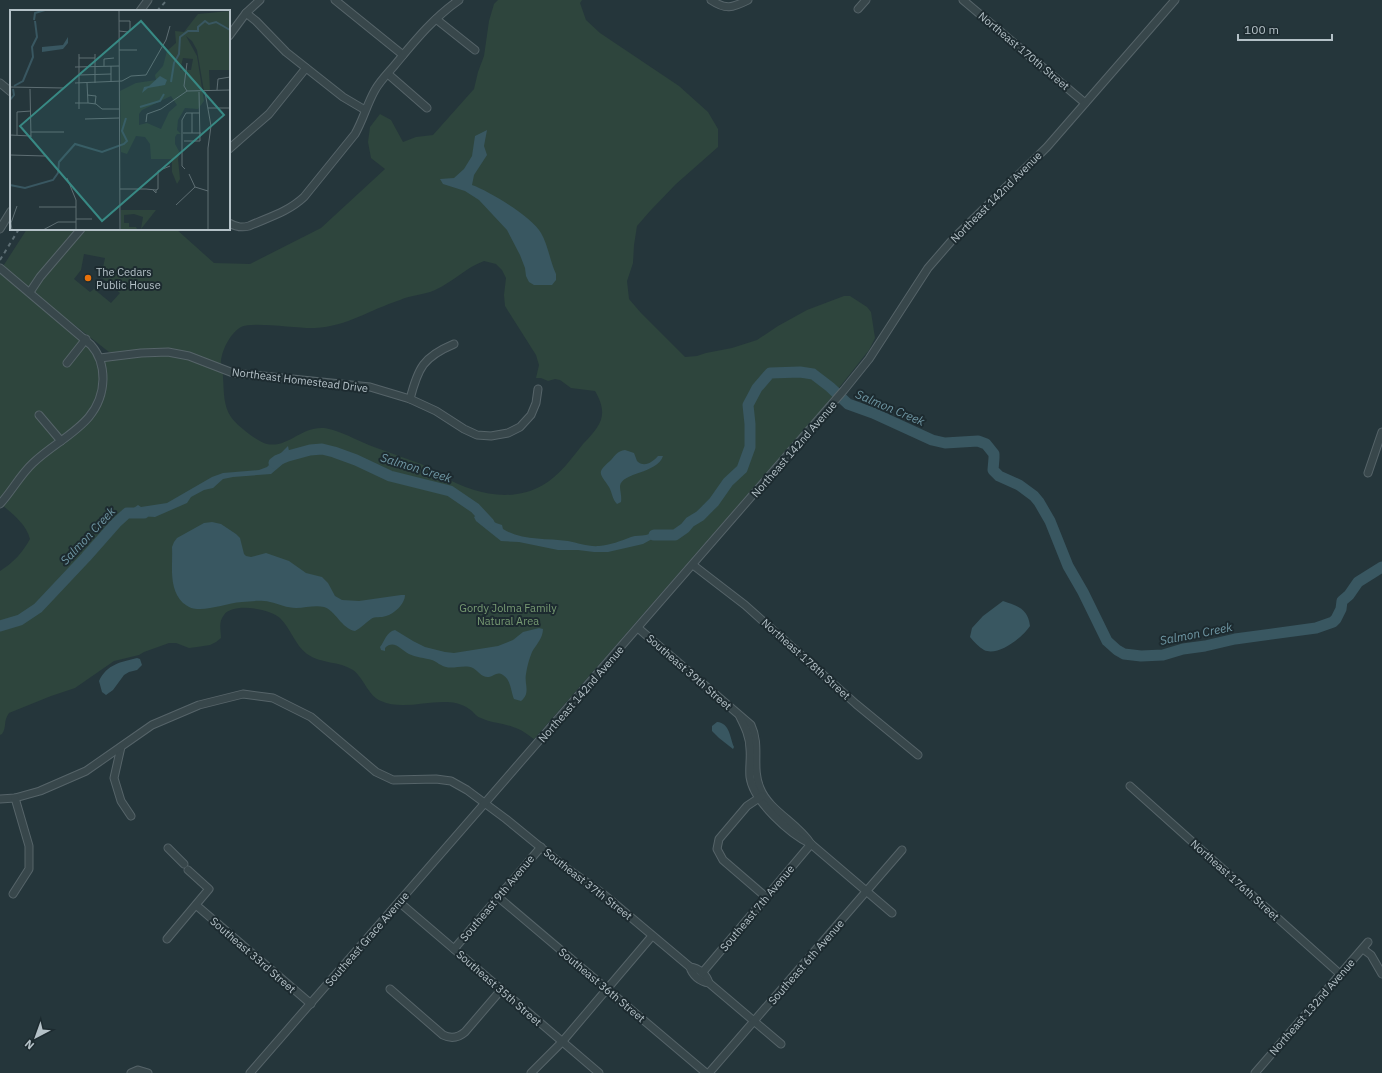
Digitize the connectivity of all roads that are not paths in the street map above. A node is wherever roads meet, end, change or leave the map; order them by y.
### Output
1 (148, 0) edge
2 (260, 0) edge
3 (335, 0) edge
4 (459, 0) edge
5 (711, 0) edge
6 (748, 0) edge
7 (866, 0) edge
8 (964, 0) edge
9 (1175, 0) edge
10 (858, 8) dead end
11 (141, 10) edge
12 (246, 13) junction
13 (436, 19) junction
14 (230, 35) edge
15 (475, 50) dead end
16 (403, 55) junction
17 (306, 68) junction
18 (388, 74) junction
19 (0, 83) edge
20 (10, 91) edge
21 (1085, 103) junction
22 (427, 108) dead end
23 (365, 110) junction
24 (230, 148) edge
25 (10, 213) edge
26 (230, 224) edge
27 (0, 229) edge
28 (79, 230) edge
29 (0, 268) edge
30 (30, 292) junction
31 (86, 339) junction
32 (454, 344) dead end
33 (100, 358) junction
34 (68, 363) dead end
35 (538, 389) dead end
36 (410, 399) junction
37 (39, 415) dead end
38 (1382, 432) edge
39 (60, 441) junction
40 (1368, 473) dead end
41 (0, 504) edge
42 (693, 565) junction
43 (638, 628) junction
44 (121, 747) junction
45 (918, 755) dead end
46 (1130, 786) dead end
47 (761, 797) junction
48 (15, 798) junction
49 (0, 799) edge
50 (484, 804) junction
51 (131, 816) dead end
52 (812, 844) junction
53 (541, 847) junction
54 (168, 848) dead end
55 (902, 850) dead end
56 (867, 891) junction
57 (13, 894) dead end
58 (498, 897) junction
59 (766, 897) junction
60 (399, 902) junction
61 (196, 905) junction
62 (892, 913) dead end
63 (652, 936) junction
64 (167, 939) dead end
65 (1368, 942) dead end
66 (454, 949) junction
67 (1363, 949) junction
68 (690, 967) junction
69 (702, 972) junction
70 (1340, 974) junction
71 (1382, 974) edge
72 (709, 983) junction
73 (390, 989) dead end
74 (607, 989) junction
75 (501, 990) junction
76 (311, 1004) junction
77 (754, 1022) junction
78 (562, 1042) junction
79 (781, 1044) dead end
80 (134, 1072) edge
81 (148, 1073) edge
82 (250, 1073) edge
83 (531, 1073) edge
84 (599, 1073) edge
85 (706, 1073) edge
86 (709, 1073) edge
87 (1255, 1073) edge

1 - 11 street
2 - 12 street
3 - 16 street
4 - 13 street
5 - 6 street
7 - 10 street
8 - 21 street, Northeast 170th Street
9 - 21 street, Northeast 142nd Avenue
12 - 14 street
12 - 17 street
13 - 15 street
13 - 16 street
16 - 18 street
17 - 23 street
17 - 24 street
18 - 22 street
18 - 23 street
19 - 20 street
21 - 42 street, Northeast 142nd Avenue
23 - 26 street
25 - 27 street
28 - 30 street
29 - 30 street
30 - 31 street
31 - 33 street
31 - 34 street
32 - 36 street
33 - 36 street, Northeast Homestead Drive
33 - 39 street
35 - 36 street, Northeast Homestead Drive
37 - 39 street
38 - 40 street
39 - 41 street
42 - 43 street, Northeast 142nd Avenue
42 - 45 street, Northeast 178th Street
43 - 47 street, Southeast 39th Street
43 - 50 street, Northeast 142nd Avenue
44 - 48 street, Southeast 37th Street
44 - 50 street, Southeast 37th Street
44 - 51 street
46 - 70 street, Northeast 176th Street
47 - 52 street, Southeast 39th Street
47 - 59 street
48 - 49 street, Southeast 37th Street
48 - 57 street
50 - 53 street, Southeast 37th Street
50 - 60 street, Southeast Grace Avenue
52 - 56 street, Southeast 39th Street
52 - 59 street, Southeast 7th Avenue
53 - 58 street, Southeast 9th Avenue
53 - 63 street, Southeast 37th Street
54 - 61 street
55 - 56 street, Southeast 6th Avenue
56 - 62 street, Southeast 39th Street
56 - 77 street, Southeast 6th Avenue
58 - 66 street, Southeast 9th Avenue
58 - 74 street, Southeast 36th Street
59 - 69 street, Southeast 7th Avenue
60 - 66 street, Southeast 35th Street
60 - 76 street, Southeast Grace Avenue
61 - 64 street
61 - 76 street, Southeast 33rd Street
63 - 68 street, Southeast 37th Street
63 - 74 street
65 - 67 street, Northeast 132nd Avenue
66 - 75 street, Southeast 35th Street
67 - 70 street, Northeast 132nd Avenue
67 - 71 street
68 - 69 street, Southeast 37th Street
68 - 72 street, Southeast 37th Street
69 - 72 street, Southeast 37th Street
70 - 87 street, Northeast 132nd Avenue
72 - 77 street, Southeast 37th Street
73 - 75 street
74 - 78 street
74 - 85 street, Southeast 36th Street
75 - 78 street, Southeast 35th Street
76 - 82 street, Southeast Grace Avenue
77 - 79 street, Southeast 37th Street
77 - 86 street, Southeast 6th Avenue
78 - 83 street
78 - 84 street, Southeast 35th Street
80 - 81 street

